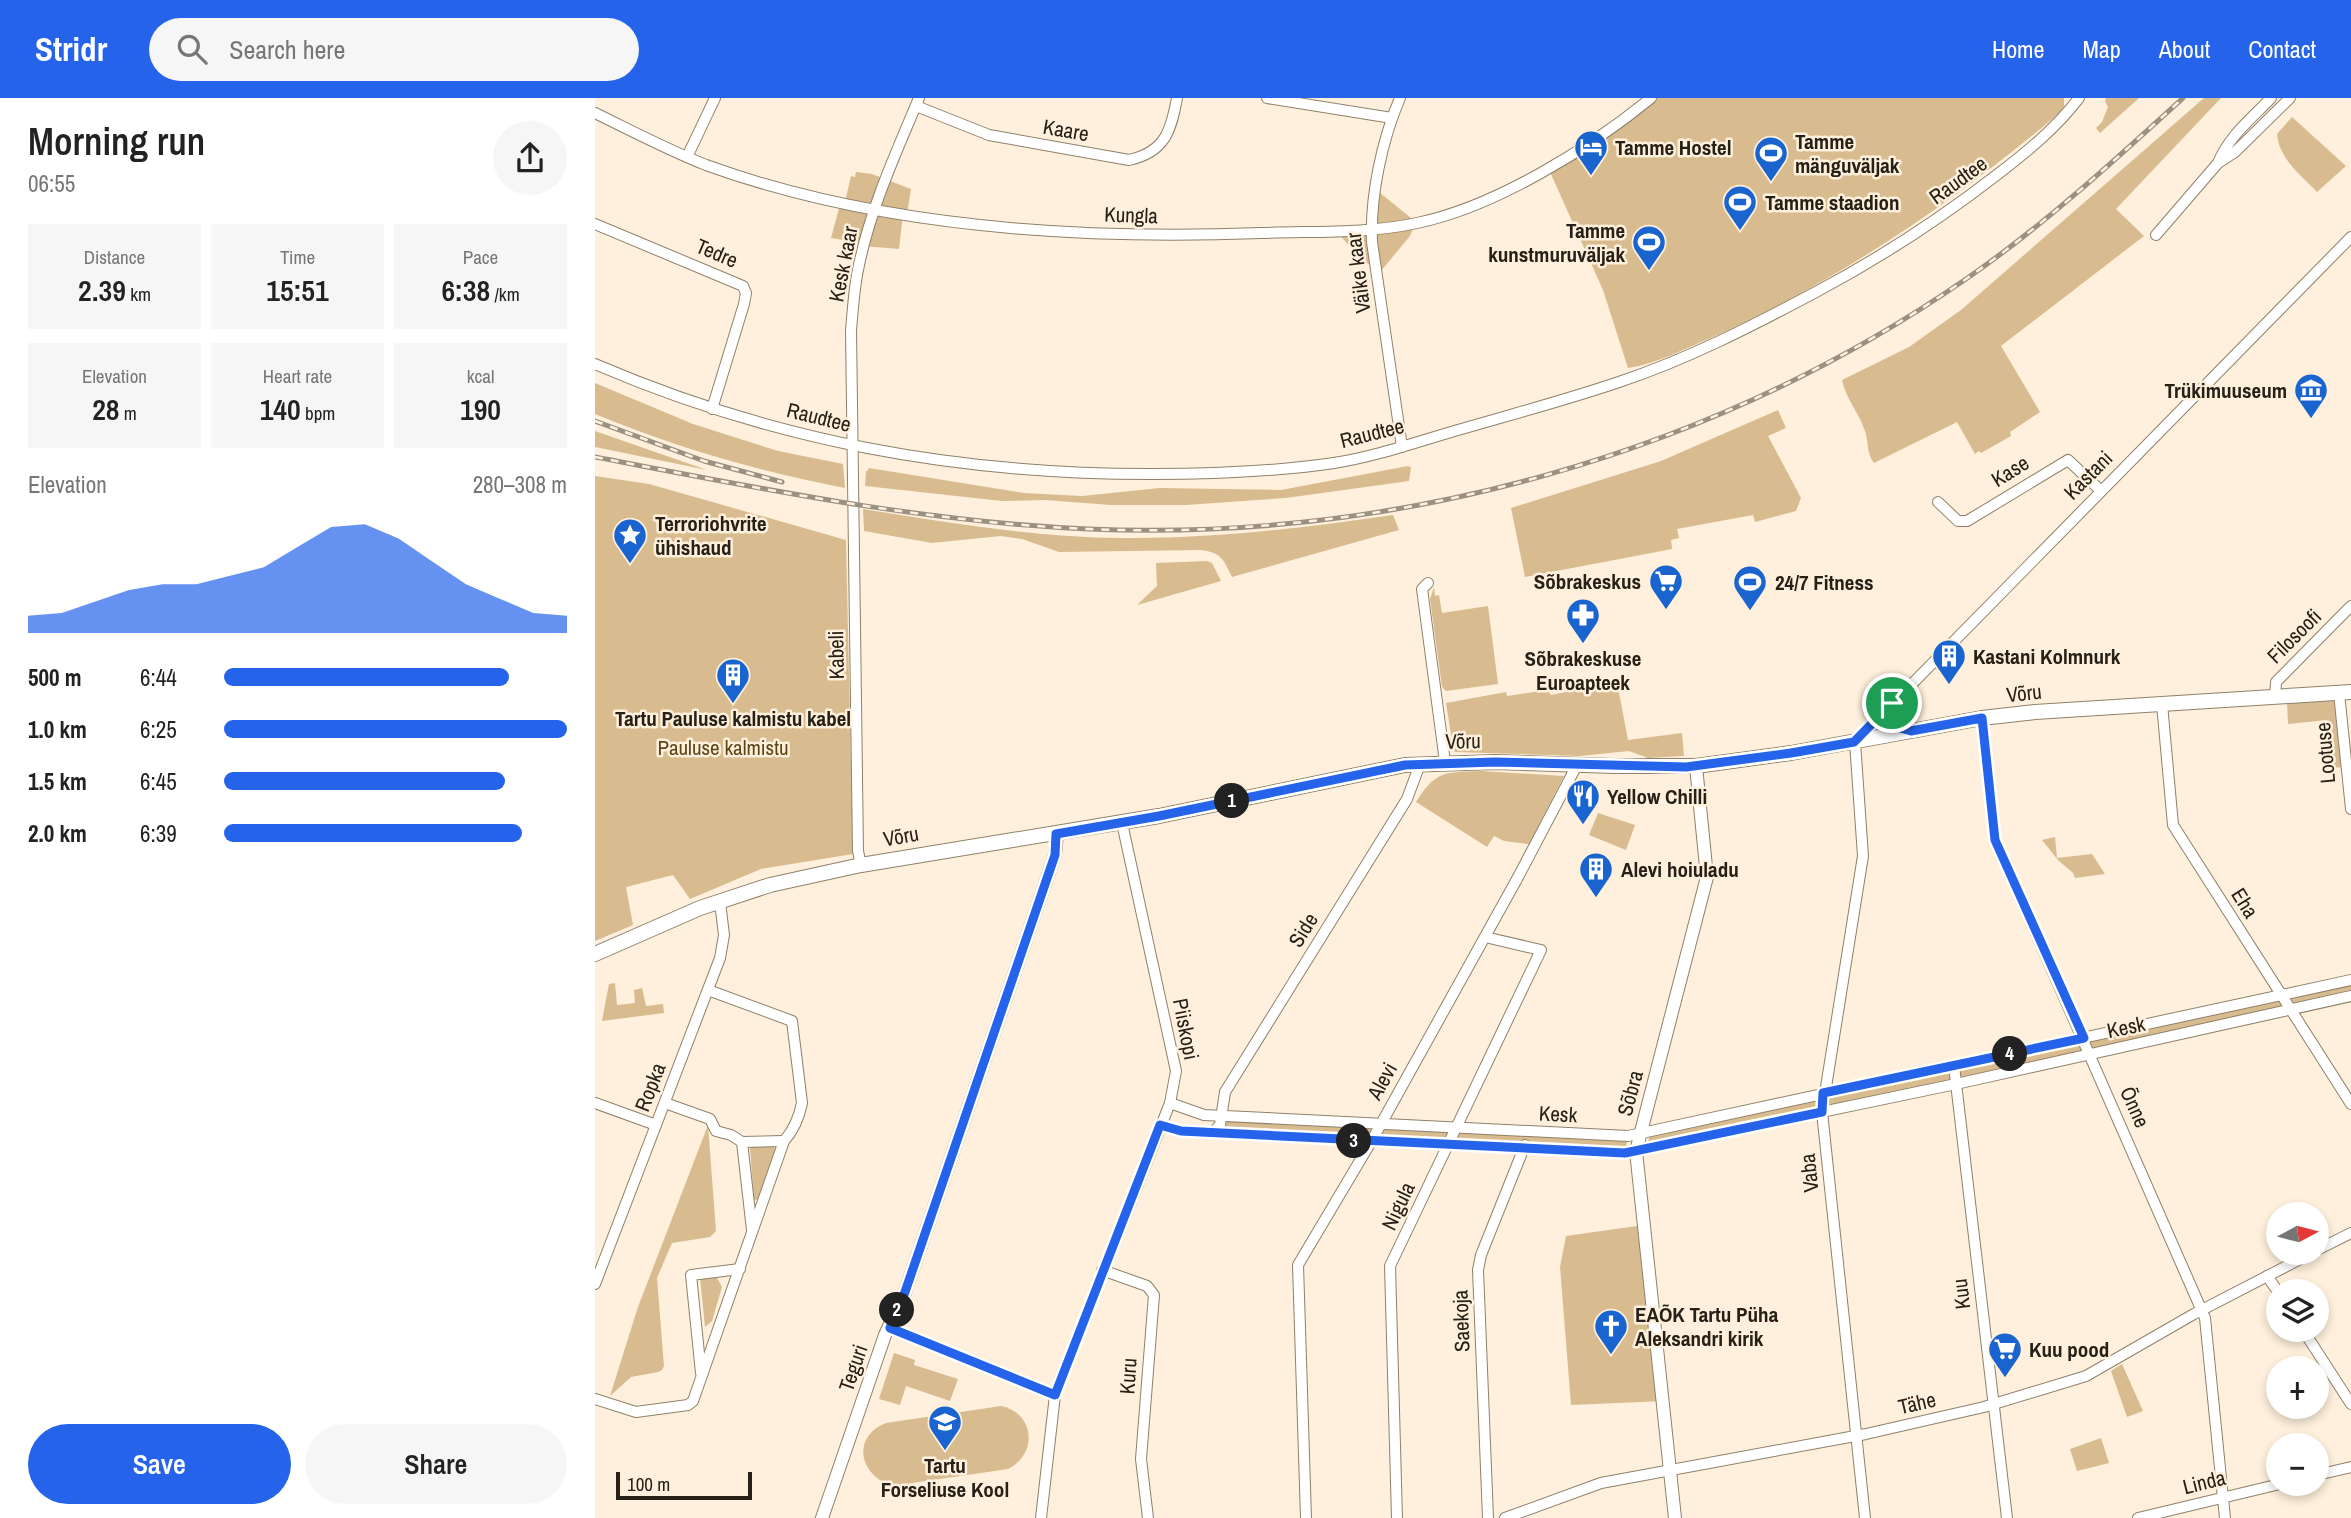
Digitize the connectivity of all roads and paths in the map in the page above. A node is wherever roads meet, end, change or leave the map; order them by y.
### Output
1 (715, 98) edge
2 (1177, 98) edge
3 (1266, 98) edge
4 (1400, 98) edge
5 (1651, 98) edge
6 (2079, 98) edge
7 (2271, 98) edge
8 (2290, 98) edge
9 (917, 102) edge
10 (595, 113) edge
11 (1392, 118) junction
12 (687, 157) junction
13 (2218, 163) junction
14 (874, 210) junction
15 (595, 224) edge
16 (1372, 228) junction
17 (2156, 235) dead end
18 (2351, 237) edge
19 (595, 363) edge
20 (712, 409) junction
21 (853, 445) junction
22 (1402, 447) junction
23 (2100, 490) junction
24 (1938, 502) dead end
25 (1428, 583) dead end
26 (2351, 606) edge
27 (2345, 693) edge
28 (2275, 698) junction
29 (1892, 703) junction
30 (2162, 704) junction
31 (1982, 718) junction
32 (1911, 731) junction
33 (1854, 742) junction
34 (1445, 762) junction
35 (1420, 764) junction
36 (1577, 765) junction
37 (1696, 766) junction
38 (2351, 809) edge
39 (1122, 823) junction
40 (1056, 834) junction
41 (861, 864) junction
42 (720, 902) junction
43 (1485, 937) junction
44 (595, 954) edge
45 (2351, 981) edge
46 (708, 990) junction
47 (2280, 996) junction
48 (2351, 996) edge
49 (2289, 1010) junction
50 (2084, 1038) junction
51 (2091, 1054) junction
52 (1954, 1066) junction
53 (1956, 1084) junction
54 (1823, 1093) junction
55 (595, 1103) edge
56 (664, 1103) junction
57 (1170, 1103) junction
58 (2351, 1104) edge
59 (1822, 1112) junction
60 (1223, 1116) junction
61 (1380, 1124) junction
62 (656, 1125) junction
63 (1160, 1125) junction
64 (1455, 1128) junction
65 (1527, 1132) junction
66 (1212, 1133) junction
67 (1639, 1134) junction
68 (784, 1140) junction
69 (742, 1142) junction
70 (1371, 1142) junction
71 (1448, 1145) junction
72 (1524, 1149) junction
73 (1636, 1151) junction
74 (2351, 1233) edge
75 (752, 1234) junction
76 (2329, 1244) edge
77 (2289, 1265) edge
78 (740, 1269) junction
79 (1102, 1270) junction
80 (2267, 1276) junction
81 (2269, 1279) edge
82 (596, 1280) edge
83 (2203, 1310) junction
84 (890, 1328) junction
85 (2311, 1342) edge
86 (702, 1377) junction
87 (1055, 1395) junction
88 (595, 1399) edge
89 (1992, 1404) junction
90 (2351, 1404) edge
91 (1856, 1436) junction
92 (2351, 1467) edge
93 (1671, 1470) junction
94 (2329, 1472) edge
95 (2266, 1487) edge
96 (2223, 1498) junction
97 (822, 1518) edge
98 (1041, 1518) edge
99 (1148, 1518) edge
100 (1307, 1518) edge
101 (1397, 1518) edge
102 (1488, 1518) edge
103 (1505, 1518) edge
104 (1675, 1518) edge
105 (1865, 1518) edge
106 (2007, 1518) edge
107 (2138, 1518) edge
108 (2225, 1518) edge

1 - 12 street
2 - 9 street, Kaare
3 - 11 street
4 - 11 street, Väike kaar
5 - 16 street, Kungla
6 - 22 street, Raudtee
7 - 13 street
8 - 13 street
9 - 14 street, Kesk kaar
10 - 12 street, Kungla
11 - 16 street, Väike kaar
12 - 14 street, Kungla
13 - 17 street
14 - 16 street, Kungla
14 - 21 street, Kesk kaar
15 - 20 street, Tedre
16 - 22 street, Väike kaar
18 - 23 street, Kastani
19 - 20 street, Raudtee
20 - 21 street, Raudtee
21 - 22 street, Raudtee
21 - 41 street, Kabeli
23 - 24 street, Kase
23 - 29 street, Kastani
25 - 34 street
26 - 28 street, Filosoofi
27 - 28 main road, Võru
27 - 38 street, Lootuse
28 - 30 main road, Võru
29 - 32 street
29 - 33 street, Kastani
30 - 31 main road, Võru
30 - 47 street, Eha
31 - 32 main road, Võru
31 - 50 street, Õnne
32 - 33 main road, Võru
33 - 37 main road, Võru
33 - 54 street, Vaba
34 - 35 main road, Võru
34 - 36 main road, Võru
35 - 39 main road, Võru
35 - 60 street, Side
36 - 37 main road, Võru
36 - 43 street, Alevi
37 - 67 street, Sõbra
39 - 40 main road, Võru
39 - 57 street, Piiskopi
40 - 41 main road, Võru
40 - 84 street, Teguri
41 - 42 main road, Võru
42 - 44 main road, Võru
42 - 46 street, Ropka
43 - 61 street, Alevi
43 - 64 street, Nigula
45 - 47 street, Kesk
46 - 56 street, Ropka
46 - 68 street
47 - 49 street, Eha
47 - 50 street, Kesk
48 - 49 street, Kesk
49 - 51 street, Kesk
49 - 58 street, Eha
50 - 51 street, Õnne
50 - 52 street, Kesk
51 - 53 street, Kesk
51 - 83 street, Õnne
52 - 53 street, Kuu
52 - 54 street, Kesk
53 - 59 street, Kesk
53 - 89 street, Kuu
54 - 59 street, Vaba
54 - 67 street, Kesk
55 - 62 street
56 - 62 street, Ropka
56 - 69 street
57 - 60 street, Kesk
57 - 63 street, Piiskopi
59 - 73 street, Kesk
59 - 91 street, Vaba
60 - 61 street, Kesk
60 - 66 street, Side
61 - 64 street, Kesk
61 - 70 street, Alevi
62 - 82 street, Ropka
63 - 66 street, Kesk
63 - 79 street, Piiskopi
64 - 65 street, Kesk
64 - 71 street, Nigula
65 - 67 street, Kesk
65 - 72 street, Saekoja
66 - 70 street, Kesk
67 - 73 street, Sõbra
68 - 69 street
68 - 75 street
69 - 75 street
70 - 71 street, Kesk
70 - 100 street, Alevi
71 - 72 street, Kesk
71 - 101 street, Nigula
72 - 73 street, Kesk
72 - 102 street, Saekoja
73 - 93 street, Sõbra
74 - 76 street
75 - 78 street
77 - 80 street, Tähe
78 - 86 street
78 - 86 street
79 - 87 street, Piiskopi
79 - 99 street, Kuru
80 - 81 street
80 - 83 street, Tähe
83 - 89 street, Tähe
83 - 96 street, Õnne
84 - 87 street
84 - 97 street, Teguri
85 - 90 street
86 - 88 street
87 - 98 street, Piiskopi
89 - 91 street, Tähe
89 - 106 street, Kuu
91 - 93 street, Tähe
91 - 105 street, Vaba
92 - 94 street
93 - 103 street, Tähe
93 - 104 street, Sõbra
95 - 96 street, Linda
96 - 107 street, Linda
96 - 108 street, Õnne

